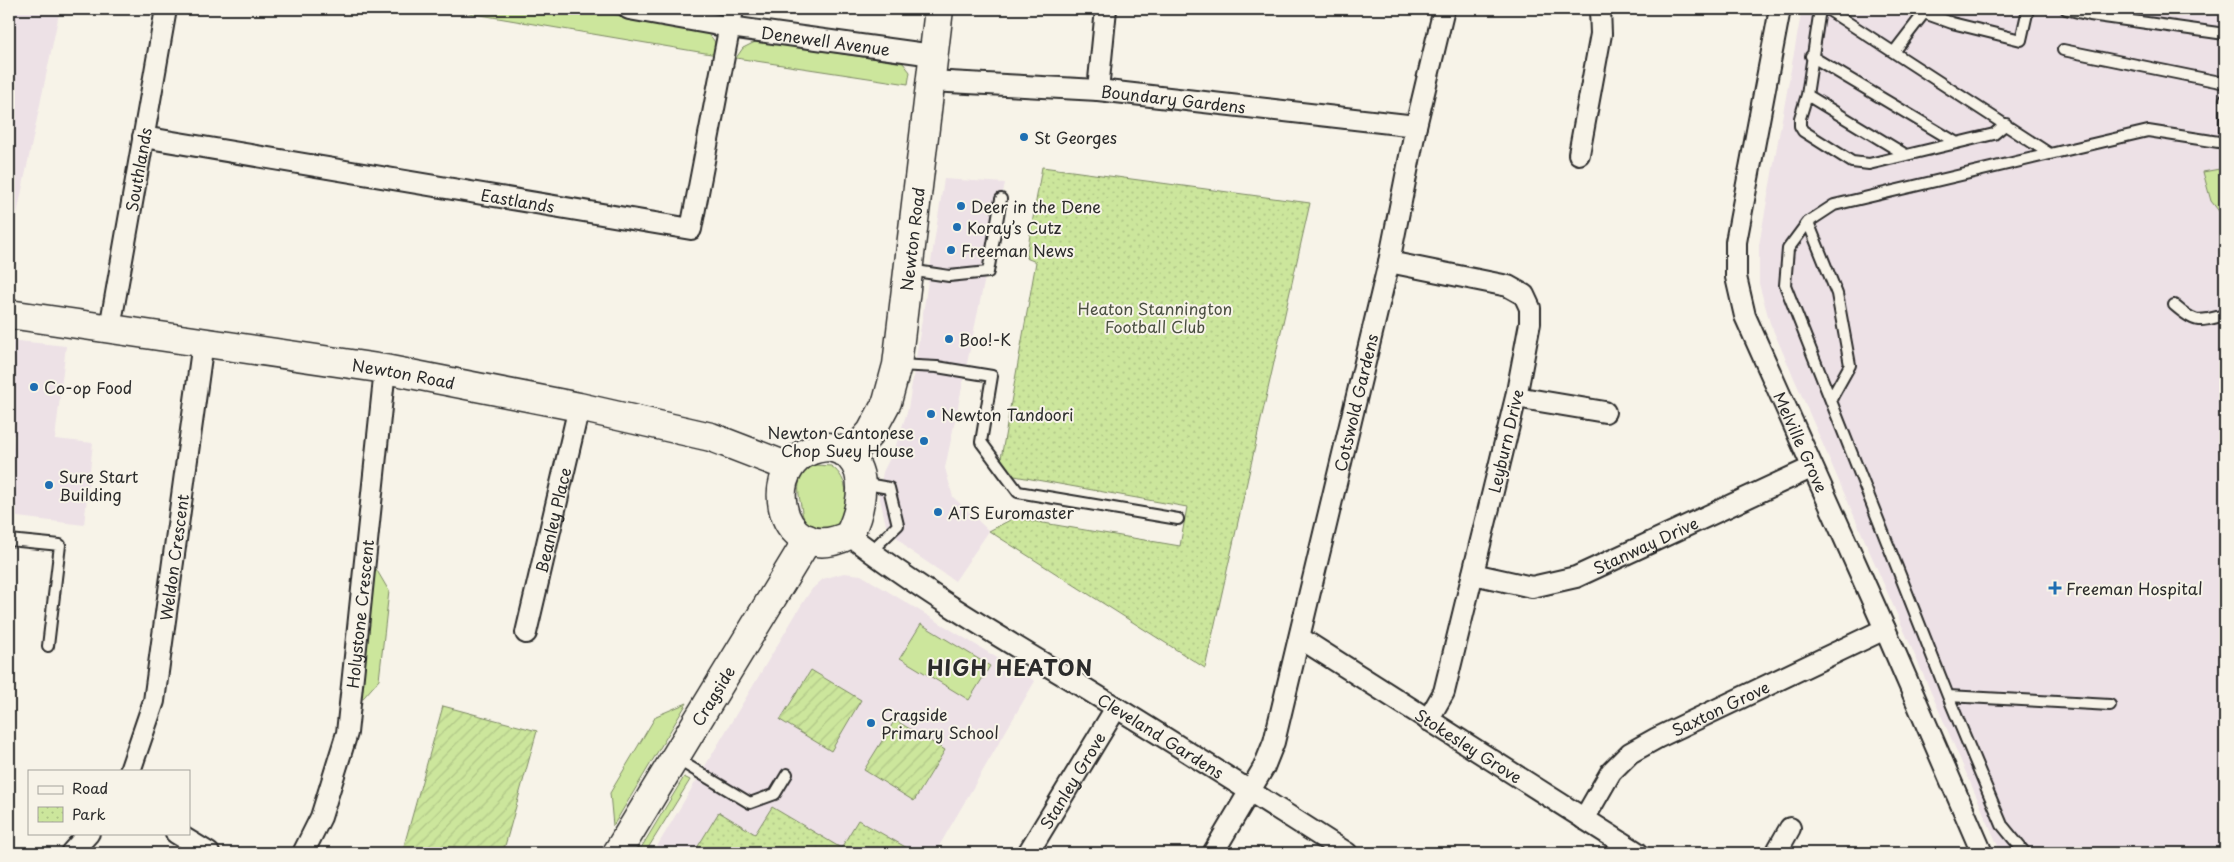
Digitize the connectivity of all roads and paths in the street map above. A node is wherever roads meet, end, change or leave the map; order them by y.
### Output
1 (166, 9) edge
2 (629, 9) edge
3 (939, 9) edge
4 (1106, 9) edge
5 (1444, 9) edge
6 (1600, 9) edge
7 (1780, 9) edge
8 (1820, 9) edge
9 (1827, 9) edge
10 (2028, 9) edge
11 (2066, 9) edge
12 (1924, 11) edge
13 (732, 18) edge
14 (2225, 34) edge
15 (2063, 50) dead end
16 (1894, 52) junction
17 (1811, 56) junction
18 (932, 68) junction
19 (2225, 83) edge
20 (1098, 90) junction
21 (1807, 96) junction
22 (2225, 99) edge
23 (2006, 124) junction
24 (1416, 126) junction
25 (143, 137) junction
26 (1957, 143) junction
27 (2225, 143) edge
28 (1580, 154) dead end
29 (2050, 154) junction
30 (1906, 155) junction
31 (1001, 198) dead end
32 (1808, 222) junction
33 (1389, 262) junction
34 (908, 270) junction
35 (2174, 305) dead end
36 (9, 314) edge
37 (2225, 315) edge
38 (110, 328) junction
39 (202, 342) junction
40 (897, 365) junction
41 (385, 369) junction
42 (1516, 397) junction
43 (1831, 399) junction
44 (579, 407) junction
45 (1605, 412) dead end
46 (850, 456) junction
47 (789, 467) junction
48 (1811, 468) junction
49 (860, 482) junction
50 (1178, 519) dead end
51 (849, 535) junction
52 (808, 539) junction
53 (9, 540) edge
54 (870, 552) junction
55 (1473, 574) junction
56 (1885, 629) junction
57 (526, 633) dead end
58 (1300, 638) junction
59 (48, 646) dead end
60 (1948, 696) junction
61 (2110, 705) dead end
62 (1116, 708) junction
63 (1428, 720) junction
64 (674, 758) junction
65 (130, 770) edge
66 (787, 774) dead end
67 (1250, 791) junction
68 (1584, 819) junction
69 (1790, 828) dead end
70 (88, 834) edge
71 (178, 834) edge
72 (71, 853) edge
73 (209, 853) edge
74 (303, 853) edge
75 (617, 853) edge
76 (1028, 853) edge
77 (1213, 853) edge
78 (1347, 853) edge
79 (1638, 853) edge
80 (1776, 853) edge
81 (1982, 853) edge
82 (2025, 853) edge

1 - 25 street, Southlands
2 - 13 street, Denewell Avenue
3 - 18 street, Newton Road
4 - 20 street
5 - 24 street, Cotswold Gardens
6 - 28 street
7 - 48 street, Melville Grove
8 - 17 lane
9 - 16 lane
10 - 12 lane
11 - 14 lane
12 - 16 lane
13 - 18 street, Denewell Avenue
13 - 25 street, Eastlands
15 - 19 lane
16 - 23 lane
17 - 21 lane
17 - 26 lane
18 - 20 street, Boundary Gardens
18 - 34 street, Newton Road
20 - 24 street, Boundary Gardens
21 - 30 lane
21 - 30 lane
22 - 27 lane
23 - 26 lane
23 - 29 lane
24 - 33 street, Cotswold Gardens
25 - 38 street, Southlands
26 - 30 lane
27 - 29 lane
29 - 32 lane
31 - 34 lane
32 - 43 lane
32 - 43 lane
33 - 42 street, Leyburn Drive
33 - 58 street, Cotswold Gardens
34 - 40 street, Newton Road
35 - 37 lane
36 - 38 street, Newton Road
38 - 39 street, Newton Road
39 - 41 street, Newton Road
39 - 65 street, Weldon Crescent
40 - 46 street, Newton Road
40 - 50 lane
41 - 44 street, Newton Road
41 - 74 street, Holystone Crescent
42 - 45 street
42 - 55 street, Leyburn Drive
43 - 60 lane
44 - 47 street, Newton Road
44 - 57 street, Beanley Place
46 - 47 street
46 - 49 street
47 - 52 street
48 - 55 street, Stanway Drive
48 - 56 street, Melville Grove
49 - 51 street
49 - 54 lane
51 - 52 street
51 - 54 street, Cleveland Gardens
52 - 64 street, Cragside
53 - 59 lane
54 - 62 street, Cleveland Gardens
55 - 63 street, Leyburn Drive
56 - 68 street, Saxton Grove
56 - 81 street, Melville Grove
58 - 63 street, Stokesley Grove
58 - 67 street, Cotswold Gardens
60 - 61 lane
60 - 82 lane
62 - 67 street, Cleveland Gardens
62 - 76 street, Stanley Grove
63 - 68 street, Stokesley Grove
64 - 66 lane
64 - 75 street, Cragside
67 - 77 street, Cotswold Gardens
67 - 78 street, Cleveland Gardens
68 - 79 street, Stokesley Grove
69 - 80 street
70 - 72 street
71 - 73 street

